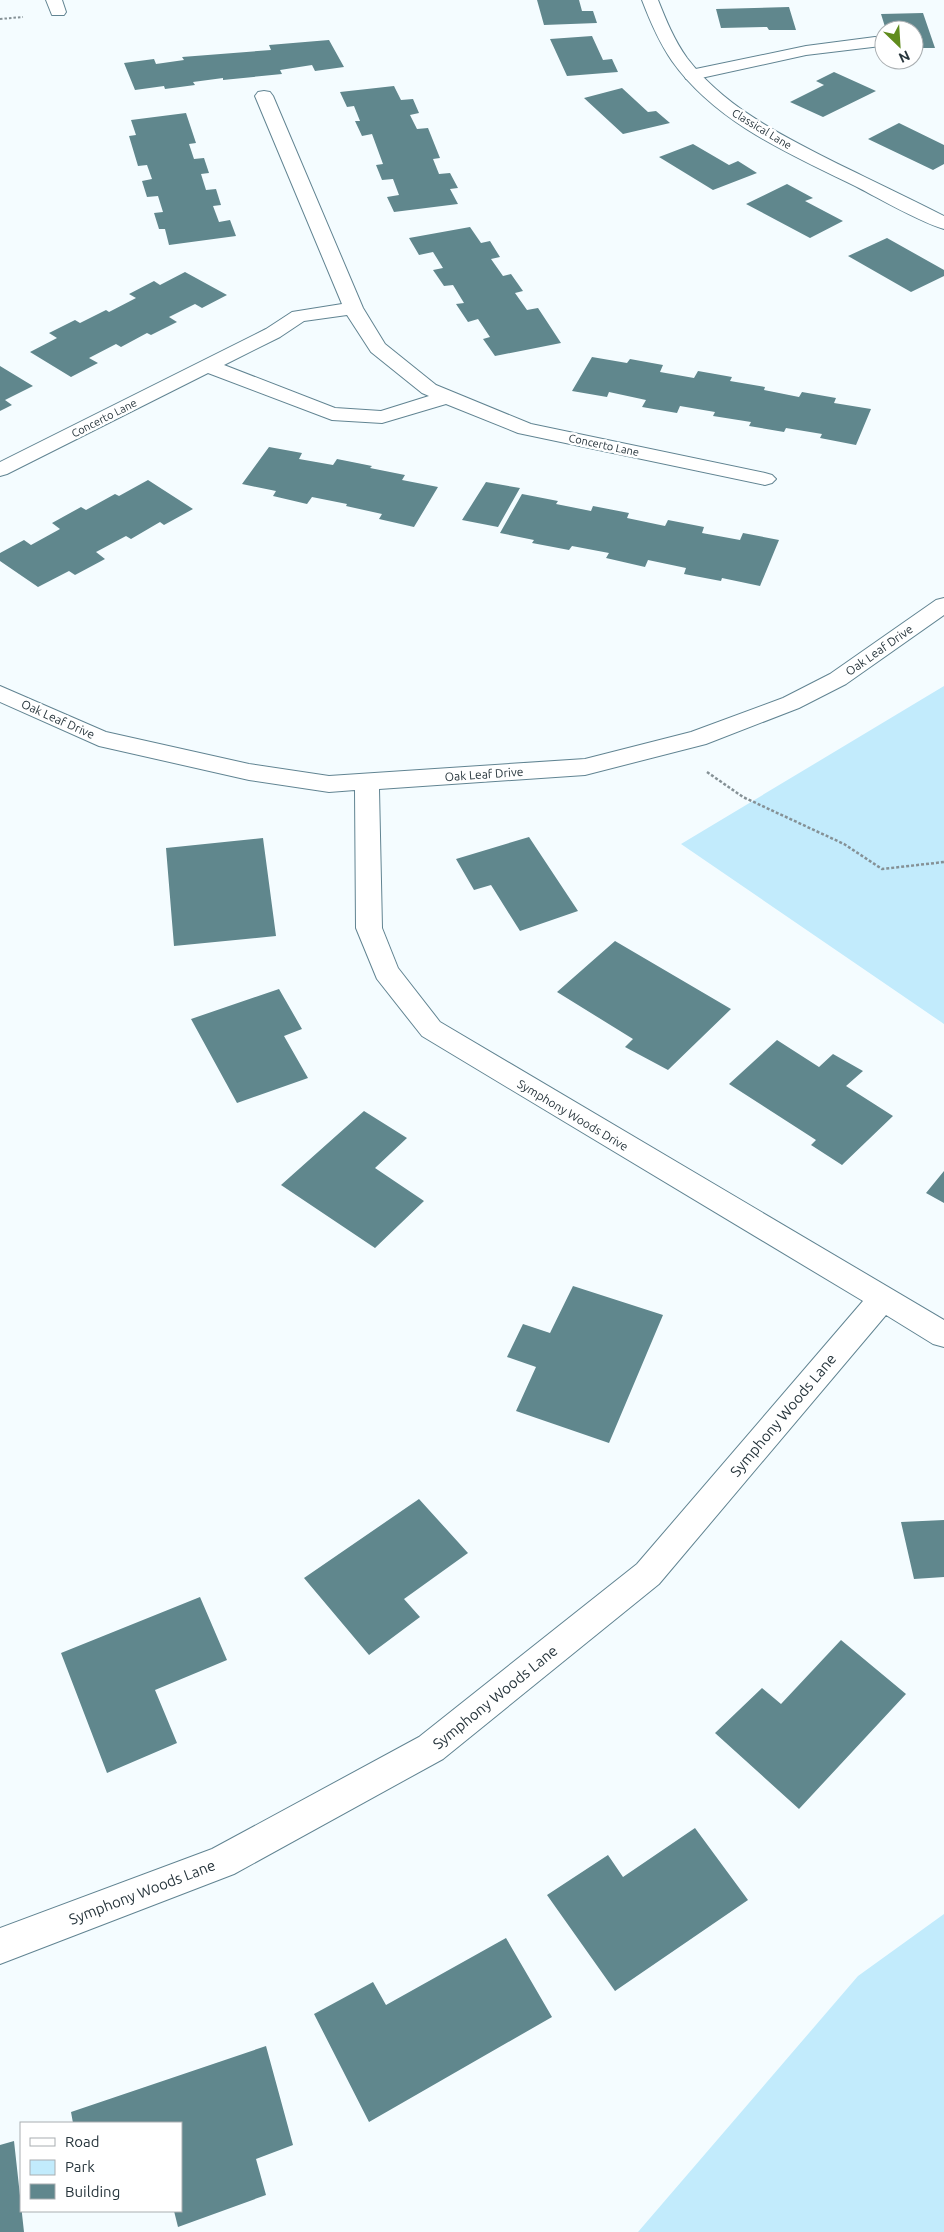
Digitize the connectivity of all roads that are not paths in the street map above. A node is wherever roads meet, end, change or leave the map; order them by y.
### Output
1 (650, 0) edge
2 (874, 42) edge
3 (692, 75) junction
4 (264, 96) dead end
5 (944, 223) edge
6 (353, 308) junction
7 (207, 366) junction
8 (447, 397) junction
9 (0, 470) edge
10 (765, 479) dead end
11 (944, 604) edge
12 (0, 693) edge
13 (368, 783) junction
14 (882, 1299) junction
15 (944, 1335) edge
16 (0, 1946) edge

1 - 3 street, Classical Lane
2 - 3 street
3 - 5 street, Classical Lane
4 - 6 street, Concerto Lane
6 - 7 street, Concerto Lane
6 - 8 street, Concerto Lane
7 - 8 street
7 - 9 street, Concerto Lane
8 - 10 street, Concerto Lane
11 - 13 street, Oak Leaf Drive
12 - 13 street, Oak Leaf Drive
13 - 14 street, Symphony Woods Drive
14 - 15 street, Symphony Woods Drive
14 - 16 street, Symphony Woods Lane

